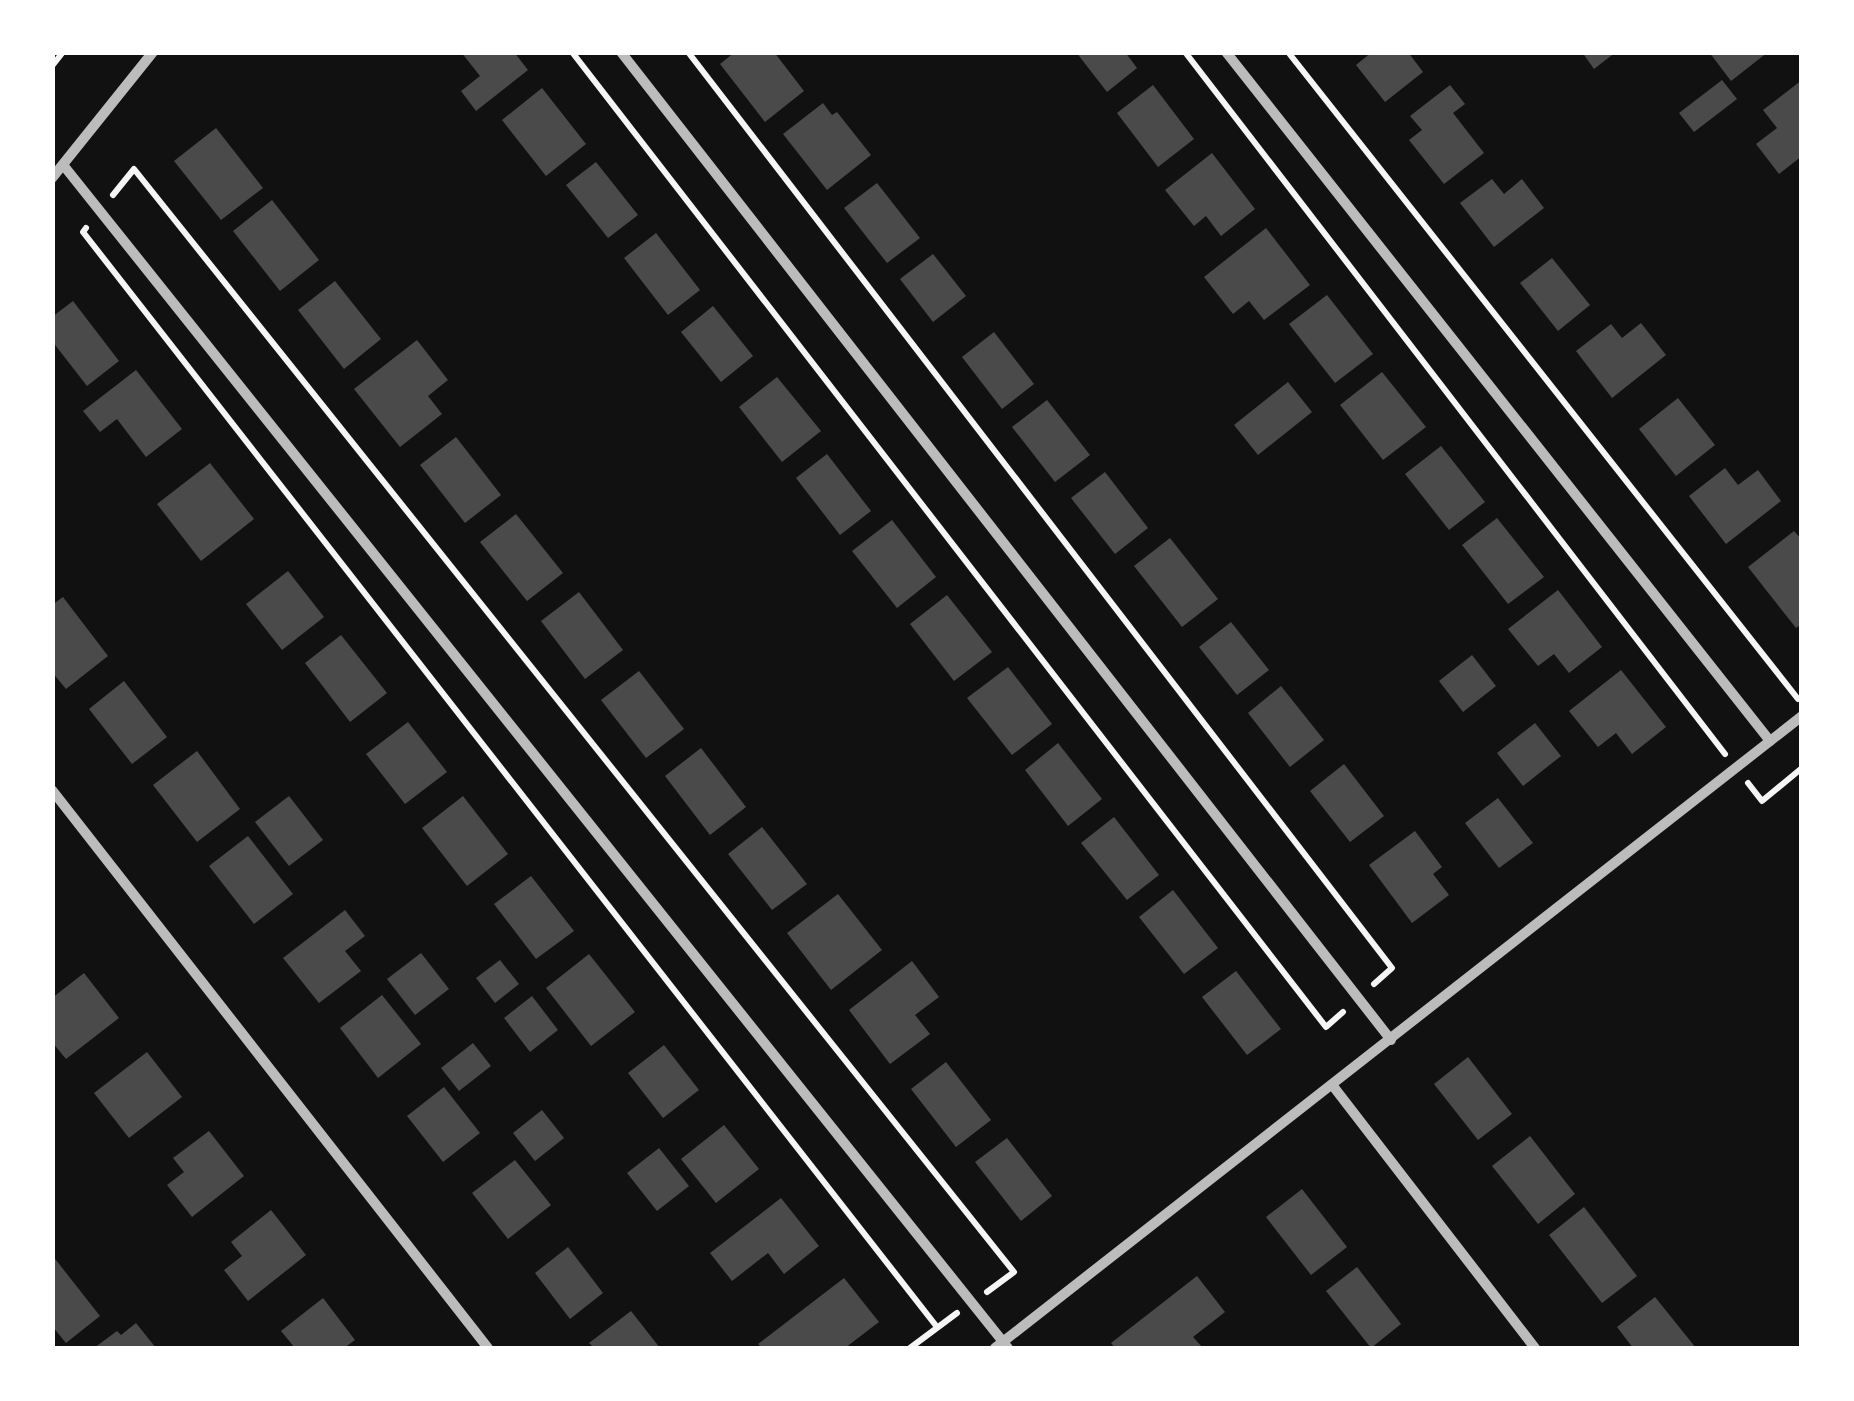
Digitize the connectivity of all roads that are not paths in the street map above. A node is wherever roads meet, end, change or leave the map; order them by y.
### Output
1 (153, 52) edge
2 (622, 52) edge
3 (1226, 52) edge
4 (64, 166) junction
5 (52, 178) edge
6 (1802, 716) edge
7 (1770, 741) junction
8 (52, 790) edge
9 (1392, 1040) junction
10 (1333, 1086) junction
11 (1002, 1346) edge
12 (488, 1348) edge
13 (1535, 1348) edge

1 - 4 street
2 - 9 street
3 - 7 street
4 - 5 street
4 - 11 street
6 - 7 street
7 - 9 street
8 - 12 street
9 - 10 street
10 - 11 street
10 - 13 street

